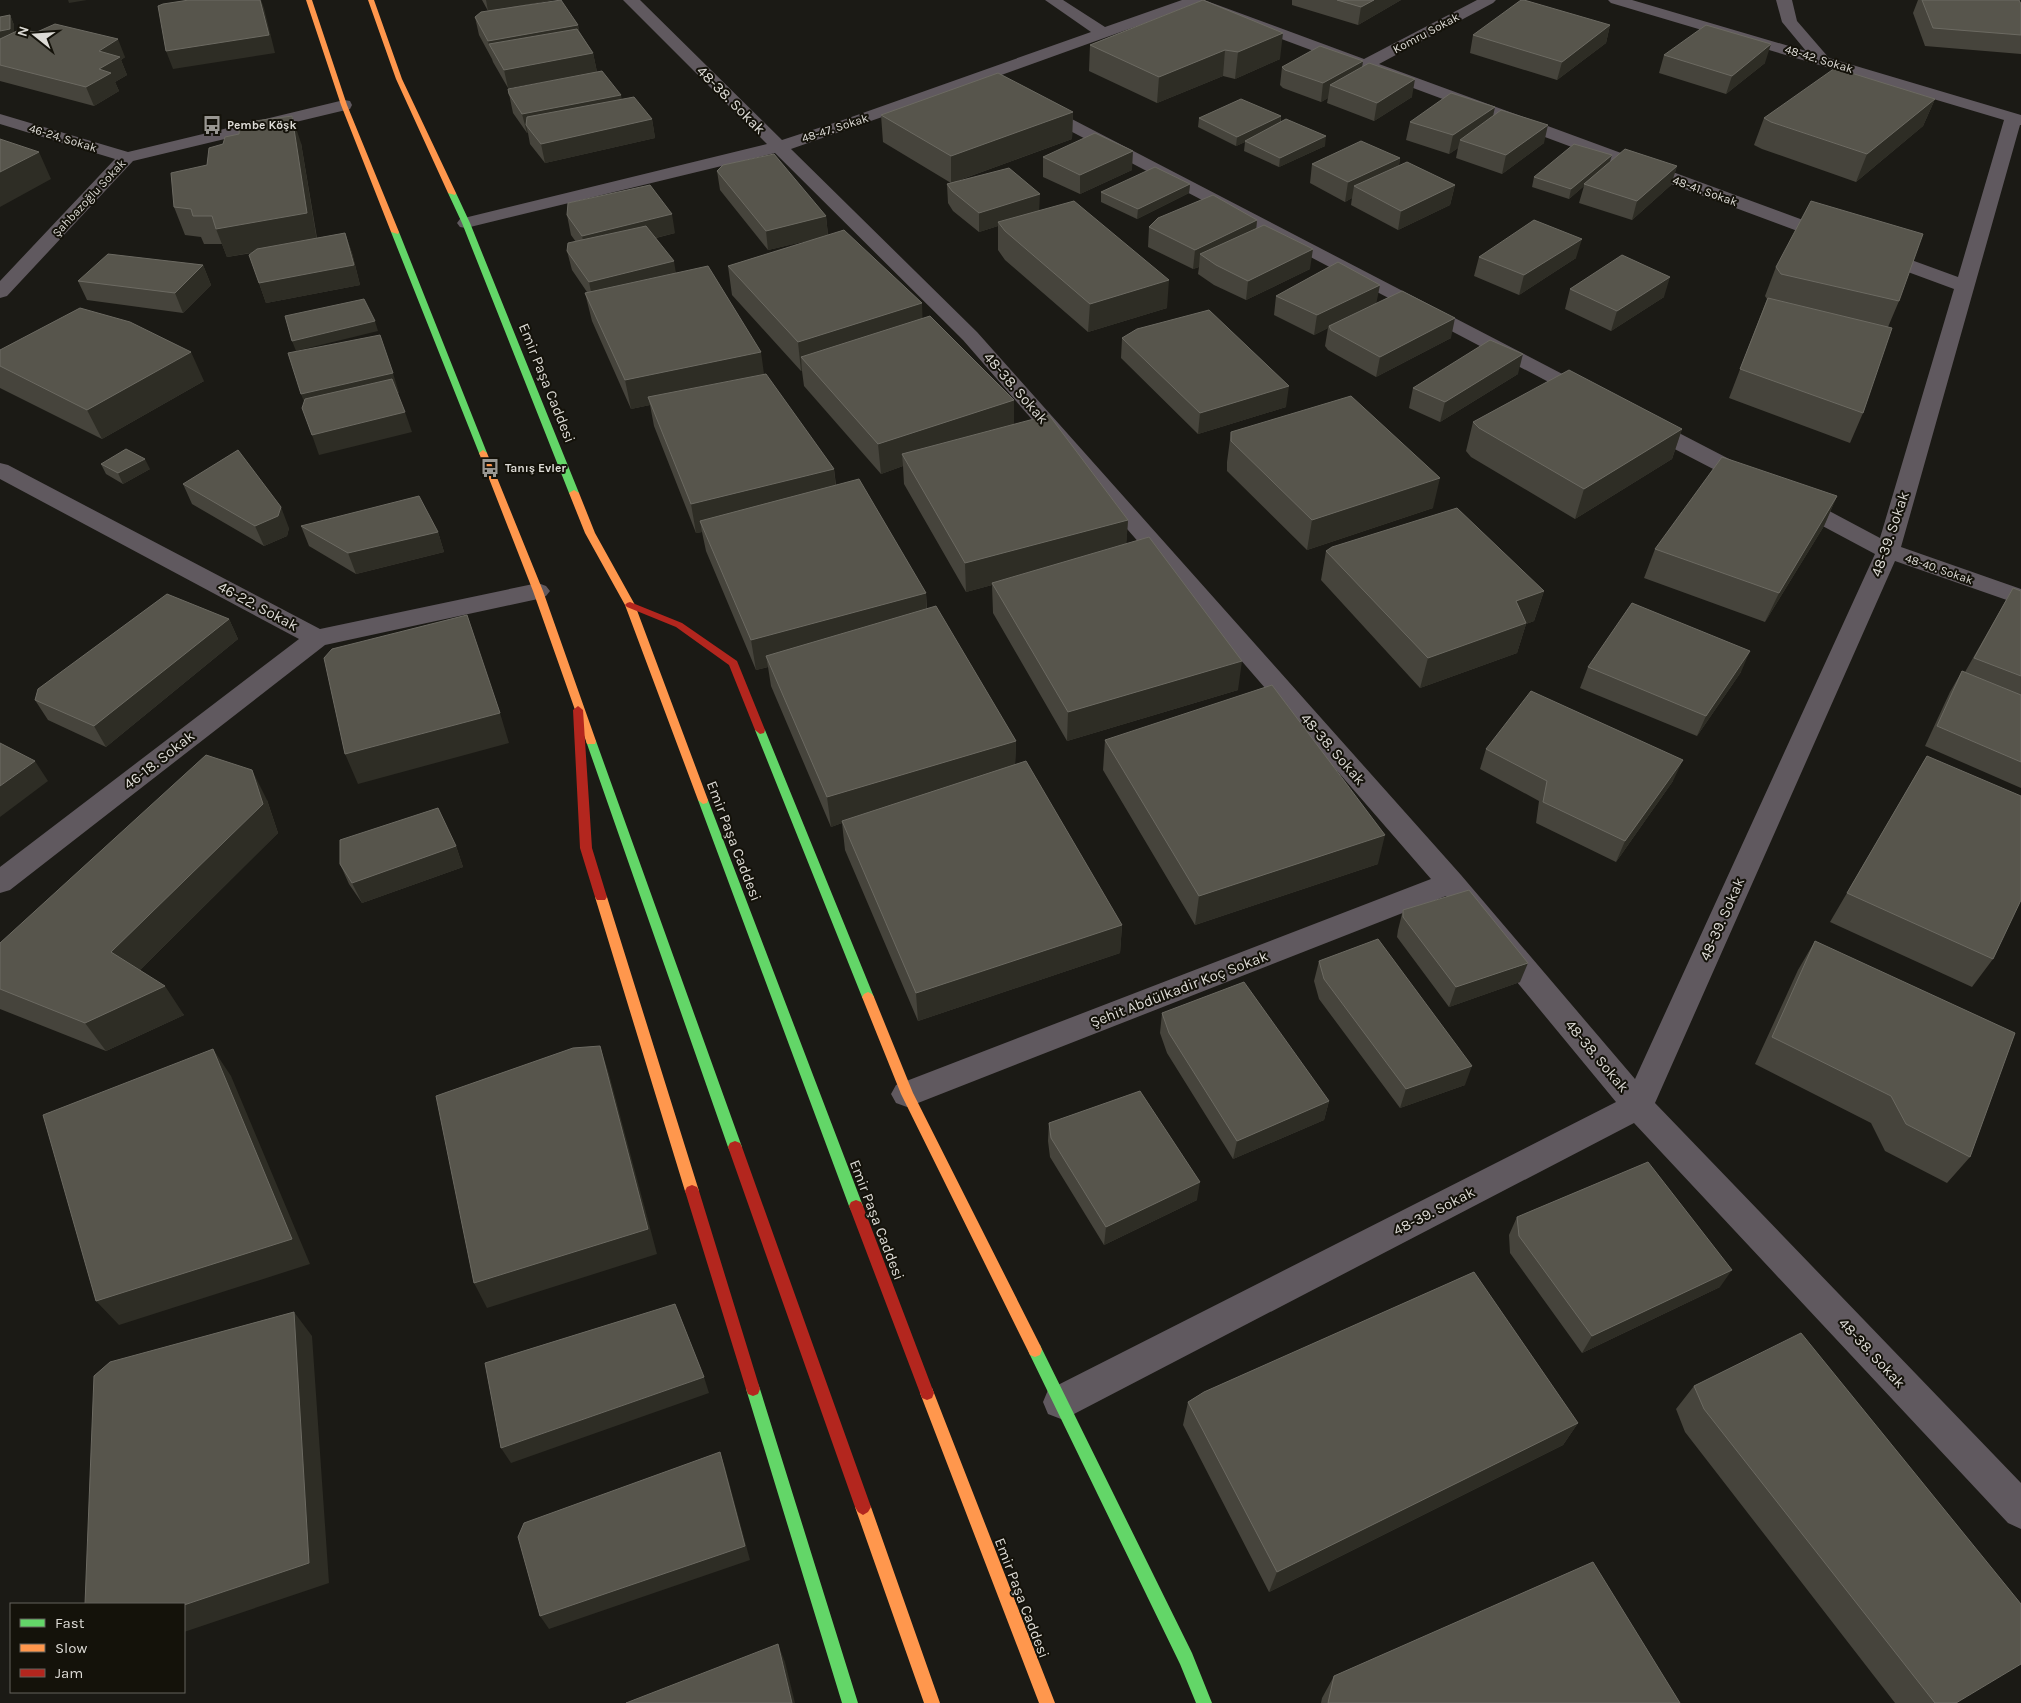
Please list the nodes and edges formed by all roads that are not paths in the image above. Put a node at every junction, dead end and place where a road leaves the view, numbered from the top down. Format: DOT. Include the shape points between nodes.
graph roads {
  1 [pos="309,0"];
  2 [pos="371,0"];
  3 [pos="631,0"];
  4 [pos="1053,0"];
  5 [pos="1194,0"];
  6 [pos="1488,0"];
  7 [pos="1616,0"];
  8 [pos="1784,0"];
  9 [pos="1103,32"];
  10 [pos="1822,60"];
  11 [pos="1365,65"];
  12 [pos="980,78"];
  13 [pos="344,105"];
  14 [pos="0,119"];
  15 [pos="2017,119"];
  16 [pos="778,147"];
  17 [pos="127,157"];
  18 [pos="466,223"];
  19 [pos="1965,286"];
  20 [pos="0,292"];
  21 [pos="1606,404"];
  22 [pos="1624,413"];
  23 [pos="0,470"];
  24 [pos="1764,486"];
  25 [pos="1782,496"];
  26 [pos="1888,551"];
  27 [pos="538,591"];
  28 [pos="2021,597"];
  29 [pos="630,605"];
  30 [pos="317,638"];
  31 [pos="578,704"];
  32 [pos="0,882"];
  33 [pos="1451,883"];
  34 [pos="907,1094"];
  35 [pos="1638,1106"];
  36 [pos="1061,1402"];
  37 [pos="2021,1510"];
  38 [pos="850,1703"];
  39 [pos="932,1703"];
  40 [pos="1047,1703"];
  41 [pos="1204,1703"];
  1 -- 13 [label="main road"];
  2 -- 18 [label="main road, Emir Paşa Caddesi" via="399,79"];
  3 -- 16 [label="street, 48-38. Sokak"];
  4 -- 9 [label="street"];
  5 -- 9 [label="street, 48-47. Sokak"];
  5 -- 11 [label="street, 48-41. Sokak"];
  6 -- 11 [label="street, Komru Sokak"];
  7 -- 10 [label="street, 48-42. Sokak"];
  8 -- 10 [label="street" via="1790,22"];
  9 -- 12 [label="street, 48-47. Sokak"];
  10 -- 15 [label="street, 48-42. Sokak"];
  11 -- 19 [label="street, 48-41. Sokak"];
  12 -- 16 [label="street, 48-47. Sokak"];
  12 -- 21 [label="street"];
  13 -- 17 [label="street, Şahbazoğlu Sokak"];
  13 -- 27 [label="main road"];
  14 -- 17 [label="street, 46-24. Sokak"];
  15 -- 19 [label="street, 48-39. Sokak"];
  16 -- 18 [label="street, 48-47. Sokak"];
  16 -- 33 [label="street, 48-38. Sokak" via="970,336"];
  17 -- 20 [label="street, Şahbazoğlu Sokak"];
  18 -- 29 [label="main road, Emir Paşa Caddesi" via="590,533"];
  19 -- 26 [label="street, 48-39. Sokak"];
  22 -- 24 [label="street"];
  23 -- 30 [label="street, 46-22. Sokak"];
  25 -- 26 [label="street, 48-40. Sokak"];
  26 -- 28 [label="street, 48-40. Sokak"];
  26 -- 35 [label="street, 48-39. Sokak"];
  27 -- 30 [label="street"];
  27 -- 31 [label="main road"];
  29 -- 34 [label="main road" via="679,625 733,664"];
  29 -- 40 [label="main road, Emir Paşa Caddesi"];
  30 -- 32 [label="street, 46-18. Sokak"];
  31 -- 38 [label="main road" via="586,848"];
  31 -- 39 [label="main road"];
  33 -- 34 [label="street, Şehit Abdülkadir Koç Sokak"];
  33 -- 35 [label="street, 48-38. Sokak"];
  34 -- 36 [label="main road"];
  35 -- 36 [label="street, 48-39. Sokak"];
  35 -- 37 [label="street, 48-38. Sokak"];
  36 -- 41 [label="main road" via="1186,1659"];
}
